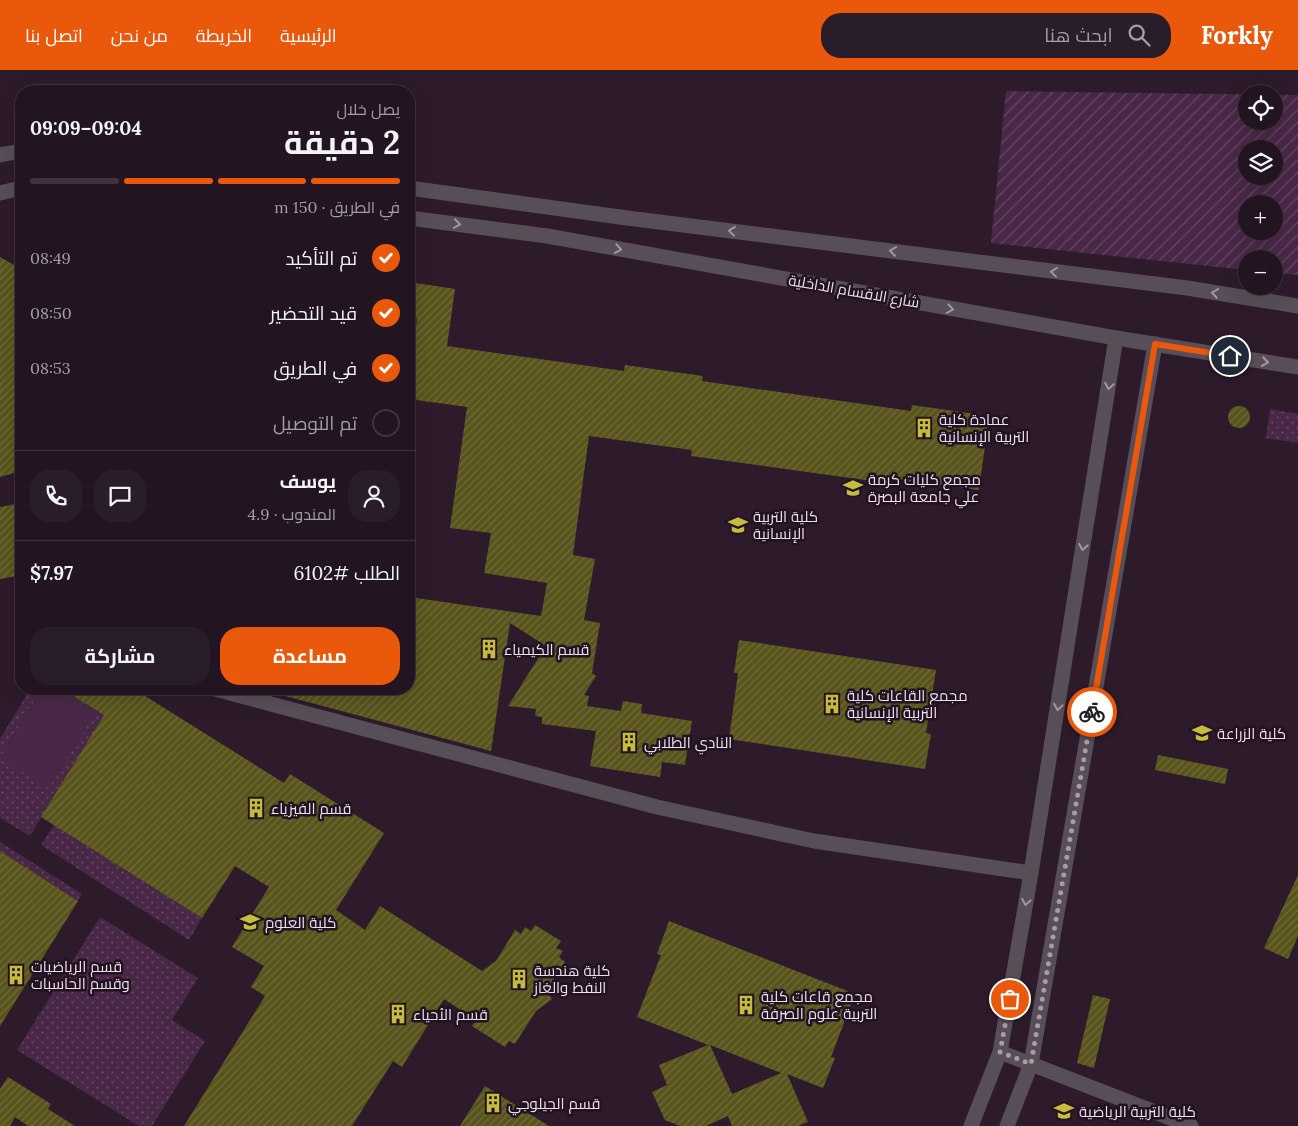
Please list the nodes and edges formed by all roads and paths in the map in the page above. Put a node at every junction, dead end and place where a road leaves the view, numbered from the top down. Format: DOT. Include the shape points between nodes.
graph roads {
  1 [pos="15,152"];
  2 [pos="0,155"];
  3 [pos="15,189"];
  4 [pos="415,189"];
  5 [pos="0,193"];
  6 [pos="415,219"];
  7 [pos="1298,306"];
  8 [pos="1116,338"];
  9 [pos="1155,344"];
  10 [pos="1298,367"];
  11 [pos="237,695"];
  12 [pos="1032,873"];
  13 [pos="1000,1052"];
  14 [pos="1031,1064"];
  15 [pos="972,1126"];
  16 [pos="1007,1126"];
  17 [pos="1190,1126"];
  1 -- 2 [label="street"];
  3 -- 5 [label="street"];
  7 -- 4 [label="street, one-way" via="1188,288"];
  6 -- 8 [label="street, شارع الاقسام الداخلية, one-way" via="547,236"];
  8 -- 9 [label="street, شارع الاقسام الداخلية"];
  8 -- 12 [label="street, one-way"];
  9 -- 10 [label="street, شارع الاقسام الداخلية, one-way"];
  9 -- 14 [label="street"];
  11 -- 12 [label="street" via="657,807 814,841"];
  12 -- 13 [label="street, one-way"];
  13 -- 14 [label="street"];
  13 -- 15 [label="street"];
  14 -- 16 [label="street"];
  14 -- 17 [label="street"];
}
